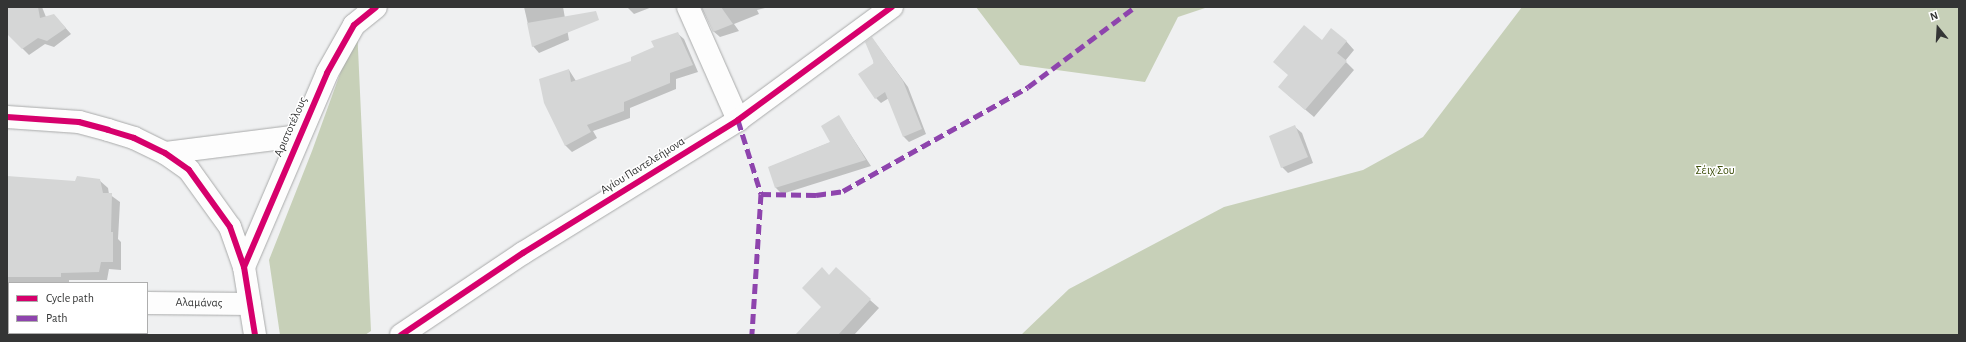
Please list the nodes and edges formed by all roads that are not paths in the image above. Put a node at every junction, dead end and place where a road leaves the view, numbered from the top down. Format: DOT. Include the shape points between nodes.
graph roads {
  1 [pos="376,7"];
  2 [pos="688,7"];
  3 [pos="892,7"];
  4 [pos="7,117"];
  5 [pos="738,120"];
  6 [pos="299,136"];
  7 [pos="165,153"];
  8 [pos="244,267"];
  9 [pos="148,302"];
  10 [pos="250,304"];
  11 [pos="255,335"];
  12 [pos="401,335"];
  1 -- 6 [label="street, Αριστοτέλους" via="354,25 327,73"];
  2 -- 5 [label="street"];
  3 -- 5 [label="street, Αγίου Παντελεήμονα"];
  4 -- 7 [label="street" via="79,122 134,138"];
  5 -- 12 [label="street, Αγίου Παντελεήμονα" via="523,253"];
  6 -- 7 [label="street, Αριστοτέλους"];
  6 -- 8 [label="street, Αριστοτέλους"];
  7 -- 8 [label="street" via="189,170 222,215 230,227"];
  8 -- 10 [label="street"];
  9 -- 10 [label="street, Αλαμάνας"];
  10 -- 11 [label="street"];
}
